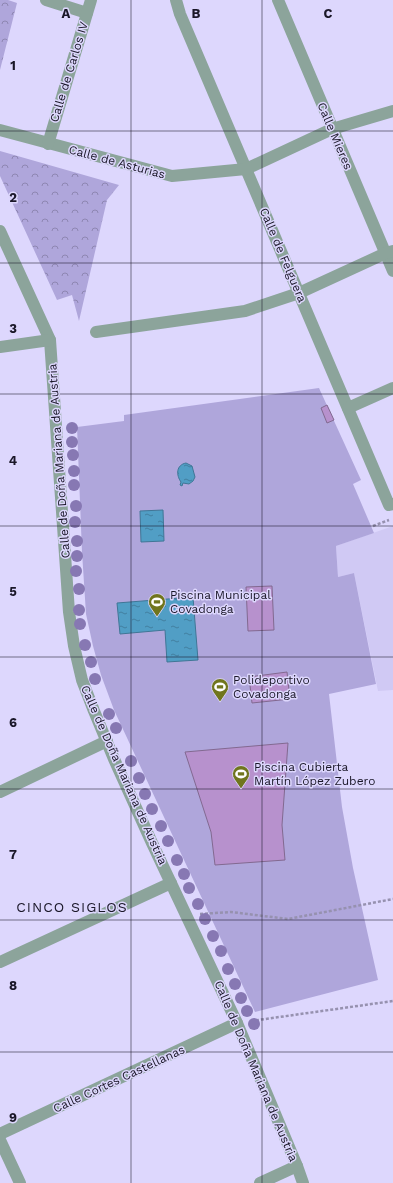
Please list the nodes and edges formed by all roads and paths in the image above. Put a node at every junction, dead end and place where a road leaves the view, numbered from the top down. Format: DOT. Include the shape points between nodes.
graph roads {
  1 [pos="46,0"];
  2 [pos="91,0"];
  3 [pos="176,0"];
  4 [pos="278,0"];
  5 [pos="87,14"];
  6 [pos="393,111"];
  7 [pos="332,129"];
  8 [pos="0,130"];
  9 [pos="48,144"];
  10 [pos="246,169"];
  11 [pos="0,231"];
  12 [pos="389,252"];
  13 [pos="393,271"];
  14 [pos="299,293"];
  15 [pos="96,332"];
  16 [pos="50,340"];
  17 [pos="0,347"];
  18 [pos="393,388"];
  19 [pos="348,408"];
  20 [pos="393,504"];
  21 [pos="393,519"];
  22 [pos="373,526"];
  23 [pos="107,741"];
  24 [pos="0,792"];
  25 [pos="171,883"];
  26 [pos="393,899"];
  27 [pos="186,914"];
  28 [pos="0,962"];
  29 [pos="393,1001"];
  30 [pos="237,1023"];
  31 [pos="0,1134"];
  32 [pos="0,1140"];
  33 [pos="297,1166"];
  34 [pos="20,1183"];
  35 [pos="260,1183"];
  36 [pos="303,1183"];
  1 -- 5 [label="street"];
  2 -- 5 [label="street, Calle de Carlos IV"];
  3 -- 10 [label="street, Calle de Felguera"];
  4 -- 7 [label="street, Calle Mieres"];
  5 -- 9 [label="street, Calle de Carlos IV"];
  6 -- 7 [label="street, Calle de Asturias"];
  7 -- 10 [label="street, Calle de Asturias"];
  7 -- 12 [label="street, Calle Mieres"];
  8 -- 9 [label="street, Calle de Asturias"];
  9 -- 10 [label="street, Calle de Asturias" via="172,176"];
  10 -- 14 [label="street, Calle de Felguera"];
  11 -- 16 [label="street, Calle de Doña Mariana de Austria"];
  12 -- 13 [label="street, Calle Mieres"];
  12 -- 14 [label="street"];
  14 -- 15 [label="street" via="245,311"];
  14 -- 19 [label="street, Calle de Felguera"];
  16 -- 17 [label="street"];
  16 -- 23 [label="street, Calle de Doña Mariana de Austria" via="69,612 82,680"];
  18 -- 19 [label="street"];
  19 -- 20 [label="street, Calle de Felguera" via="389,506"];
  21 -- 22 [label="path"];
  23 -- 24 [label="street"];
  23 -- 25 [label="street, Calle de Doña Mariana de Austria"];
  25 -- 27 [label="street, Calle de Doña Mariana de Austria"];
  25 -- 28 [label="street"];
  26 -- 27 [label="path" via="288,919 231,912"];
  27 -- 30 [label="street, Calle de Doña Mariana de Austria"];
  29 -- 30 [label="path"];
  30 -- 31 [label="street, Calle Cortes Castellanas"];
  30 -- 33 [label="street, Calle de Doña Mariana de Austria"];
  32 -- 34 [label="street"];
  33 -- 35 [label="street"];
  33 -- 36 [label="street, Calle de Doña Mariana de Austria"];
}
